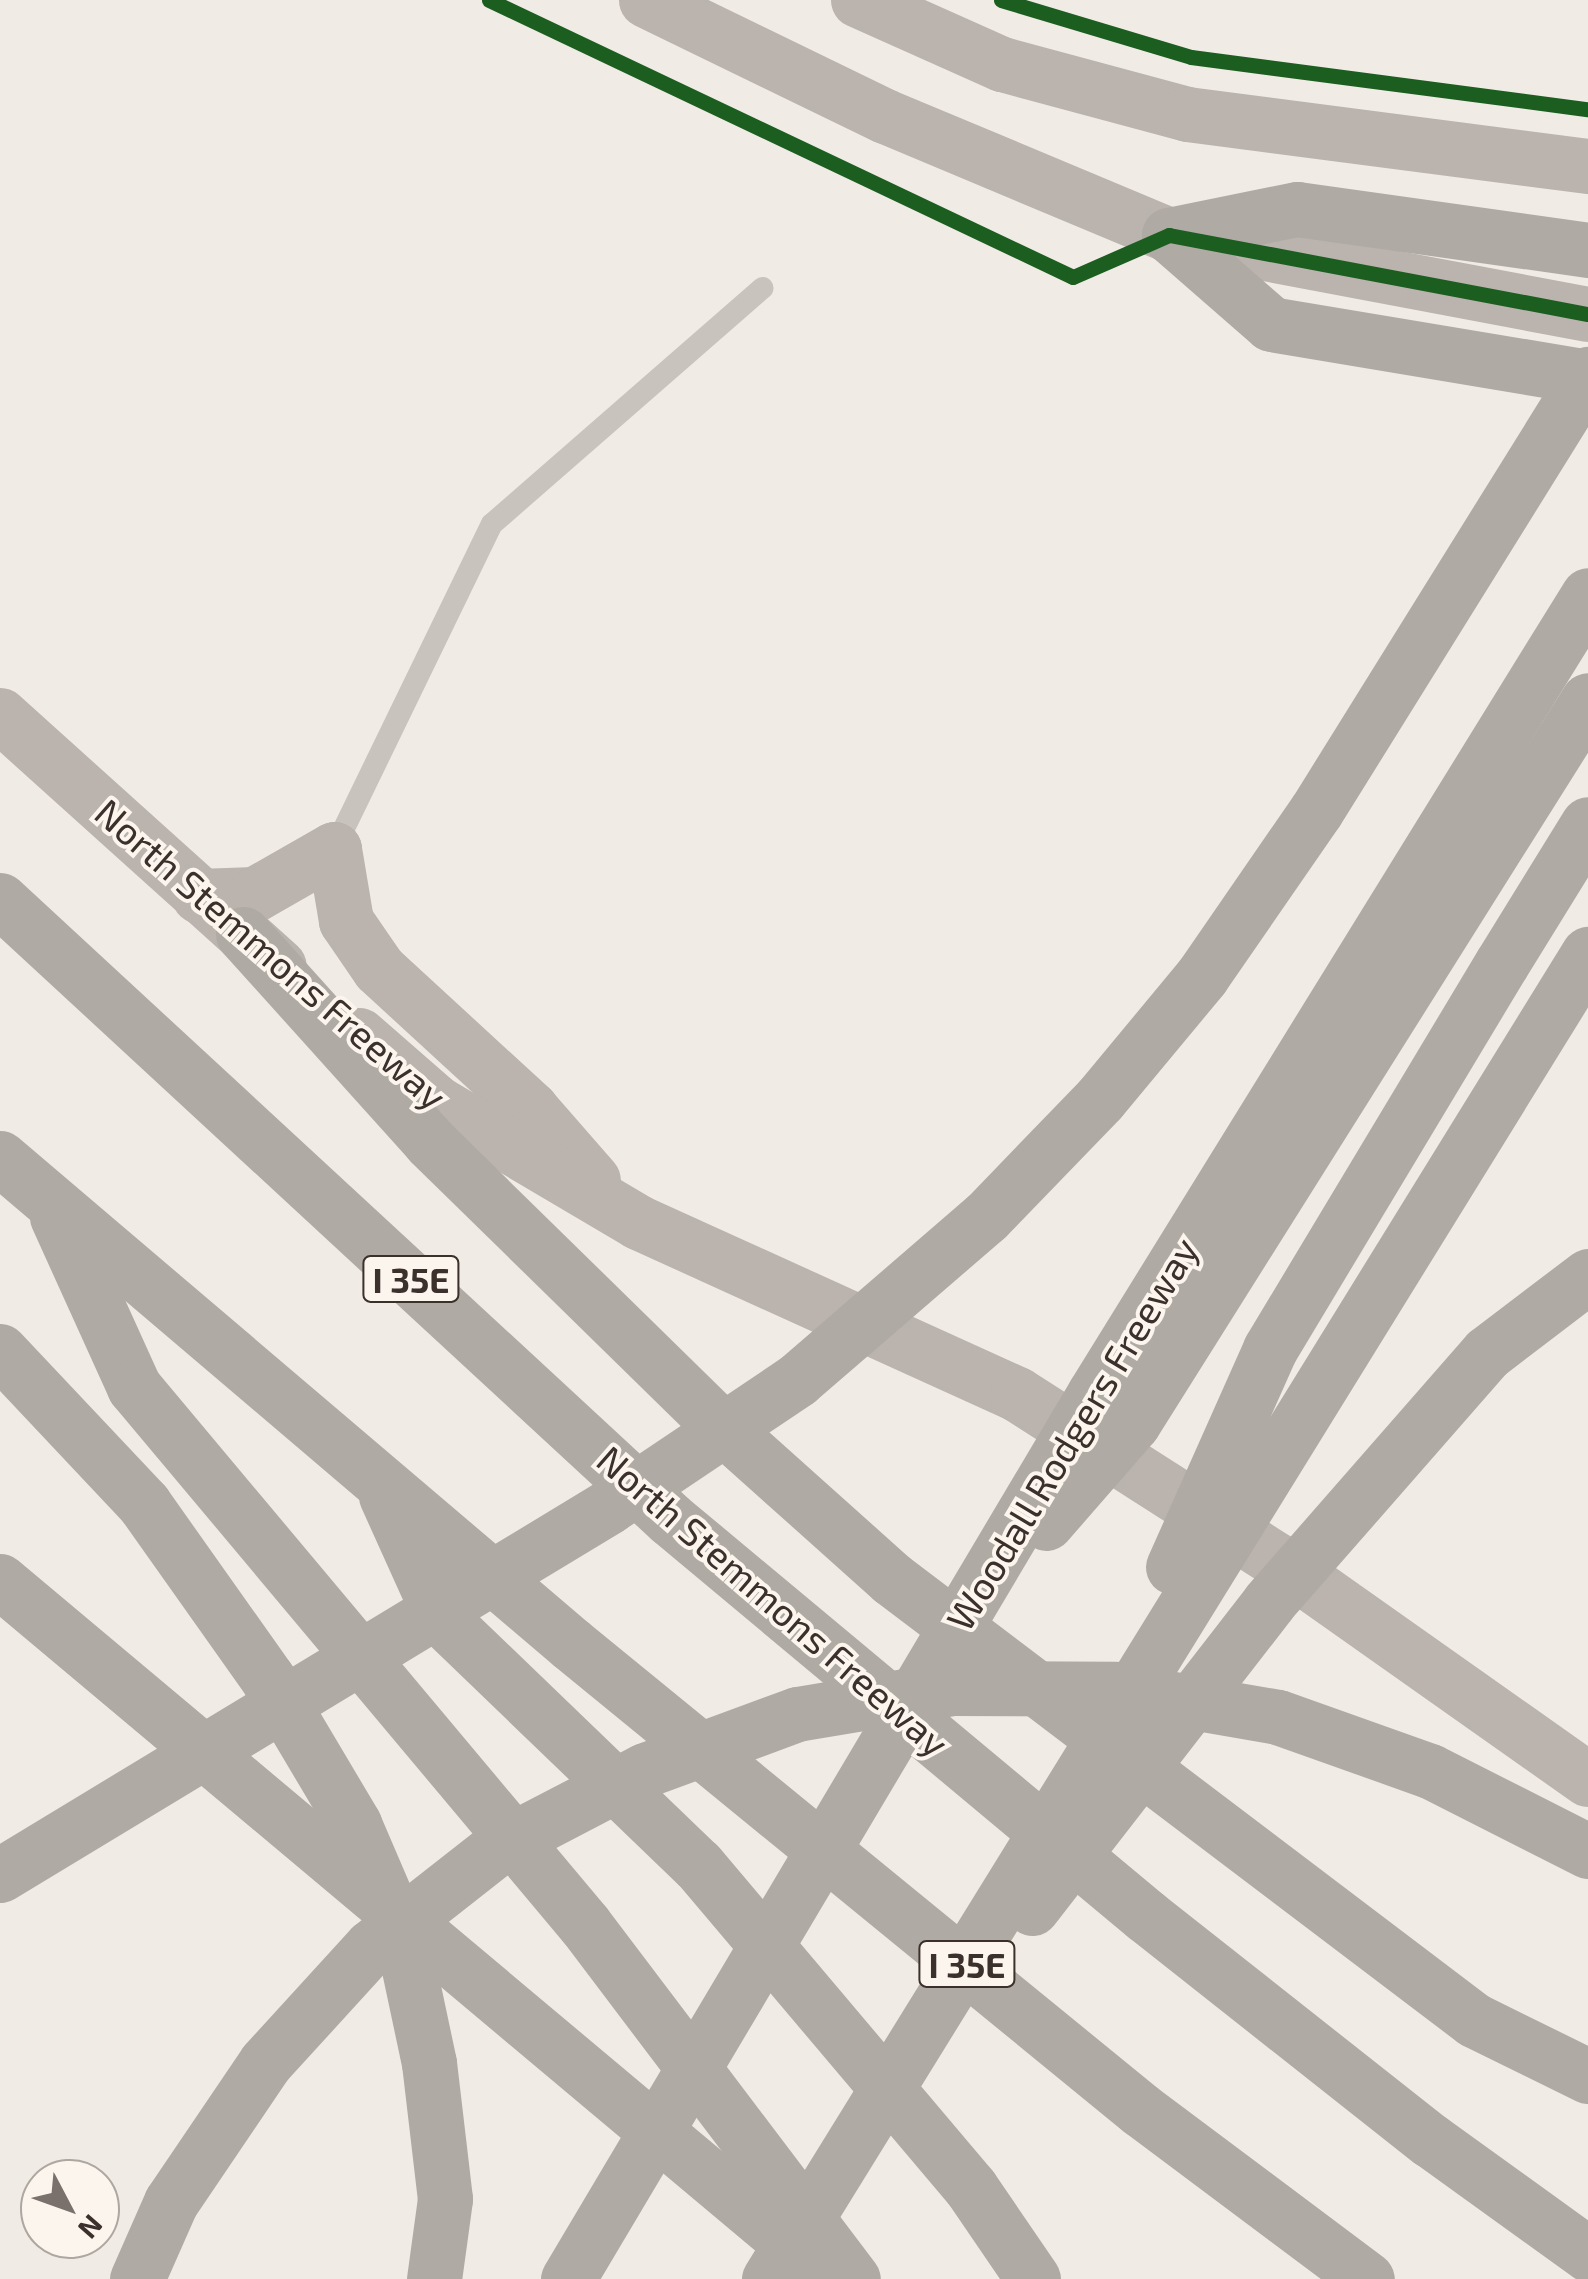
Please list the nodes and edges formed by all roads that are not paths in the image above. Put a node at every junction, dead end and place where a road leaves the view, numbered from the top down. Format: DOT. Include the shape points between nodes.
graph roads {
  1 [pos="646,0"];
  2 [pos="858,0"];
  3 [pos="1588,166"];
  4 [pos="1169,235"];
  5 [pos="1588,250"];
  6 [pos="763,288"];
  7 [pos="1588,314"];
  8 [pos="1588,375"];
  9 [pos="1588,595"];
  10 [pos="1588,700"];
  11 [pos="0,716"];
  12 [pos="1588,824"];
  13 [pos="334,850"];
  14 [pos="199,896"];
  15 [pos="0,900"];
  16 [pos="243,934"];
  17 [pos="1588,954"];
  18 [pos="0,1158"];
  19 [pos="602,1201"];
  20 [pos="50,1202"];
  21 [pos="1588,1276"];
  22 [pos="0,1351"];
  23 [pos="380,1484"];
  24 [pos="0,1581"];
  25 [pos="954,1628"];
  26 [pos="1088,1757"];
  27 [pos="1588,1779"];
  28 [pos="1588,1851"];
  29 [pos="0,1874"];
  30 [pos="1588,2076"];
  31 [pos="867,2120"];
  32 [pos="1588,2254"];
  33 [pos="137,2279"];
  34 [pos="434,2279"];
  35 [pos="568,2279"];
  36 [pos="769,2279"];
  37 [pos="832,2279"];
  38 [pos="852,2279"];
  39 [pos="1033,2279"];
  40 [pos="1367,2279"];
  1 -- 4 [label="main road" via="992,164"];
  2 -- 3 [label="main road" via="1002,64 1168,110"];
  4 -- 5 [label="highway" via="1297,209"];
  4 -- 7 [label="main road"];
  4 -- 8 [label="highway" via="1271,324"];
  6 -- 13 [label="lane" via="492,524"];
  8 -- 29 [label="highway, bridge" via="1316,811 1202,976 1100,1099 986,1218 797,1380 608,1507"];
  9 -- 25 [label="highway, Woodall Rodgers Freeway, bridge"];
  10 -- 25 [label="highway, bridge" via="1133,1423"];
  11 -- 14 [label="main road, North Stemmons Freeway"];
  12 -- 26 [label="highway, bridge" via="1270,1349"];
  13 -- 14 [label="main road" via="256,894"];
  13 -- 19 [label="main road" via="346,922 379,969 586,1164"];
  14 -- 16 [label="main road, North Stemmons Freeway"];
  15 -- 32 [label="highway, North Stemmons Freeway / I 35E" via="670,1519 1161,1928 1430,2140"];
  16 -- 19 [label="main road, North Stemmons Freeway" via="437,1103"];
  16 -- 30 [label="highway" via="430,1142 712,1418 892,1579 1474,2020"];
  17 -- 26 [label="highway, bridge"];
  18 -- 20 [label="highway, I 35E"];
  19 -- 27 [label="main road, North Stemmons Freeway" via="1016,1394 1277,1560"];
  20 -- 23 [label="highway, I 35E"];
  20 -- 38 [label="highway" via="134,1388 584,1925"];
  21 -- 31 [label="highway, bridge" via="1488,1353 1269,1602"];
  22 -- 34 [label="highway, bridge" via="144,1504 268,1679 354,1824 402,1936 430,2063 445,2199"];
  23 -- 39 [label="highway, bridge" via="441,1618 698,1865 971,2188"];
  23 -- 40 [label="highway, I 35E" via="1141,2110"];
  24 -- 37 [label="highway"];
  25 -- 35 [label="highway, Woodall Rodgers Freeway, bridge"];
  26 -- 31 [label="highway, bridge"];
  28 -- 33 [label="highway, bridge" via="1430,1771 1278,1717 1116,1689 952,1688 797,1714 645,1770 501,1846 371,1947 266,2063 171,2202"];
  31 -- 36 [label="highway, bridge"];
}
